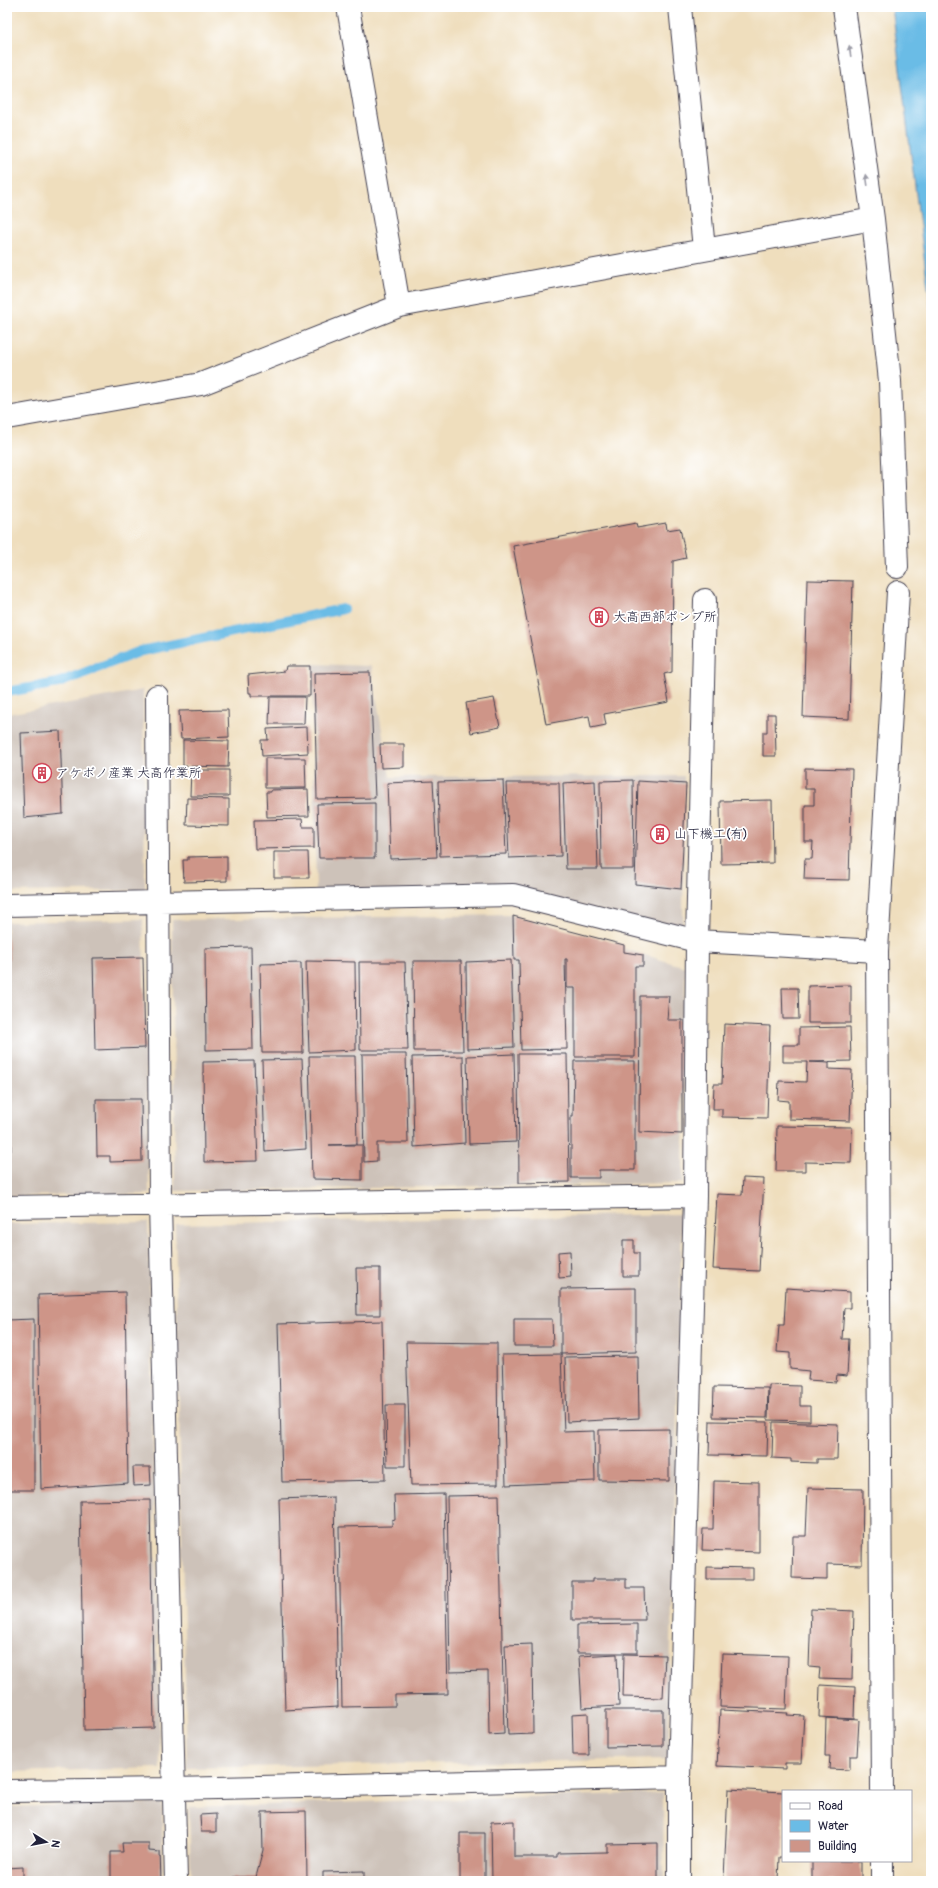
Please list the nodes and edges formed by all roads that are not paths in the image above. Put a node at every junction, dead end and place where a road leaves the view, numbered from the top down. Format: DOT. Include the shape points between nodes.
graph roads {
  1 [pos="348,7"];
  2 [pos="680,7"];
  3 [pos="844,7"];
  4 [pos="872,218"];
  5 [pos="704,249"];
  6 [pos="399,306"];
  7 [pos="7,418"];
  8 [pos="897,567"];
  9 [pos="898,592"];
  10 [pos="705,600"];
  11 [pos="157,696"];
  12 [pos="157,902"];
  13 [pos="7,905"];
  14 [pos="697,941"];
  15 [pos="877,952"];
  16 [pos="695,1196"];
  17 [pos="160,1204"];
  18 [pos="7,1207"];
  19 [pos="679,1777"];
  20 [pos="173,1789"];
  21 [pos="882,1790"];
  22 [pos="7,1791"];
  23 [pos="882,1862"];
  24 [pos="176,1881"];
  25 [pos="679,1881"];
  26 [pos="882,1881"];
  1 -- 6 [label="street"];
  2 -- 5 [label="street"];
  4 -- 3 [label="street, one-way"];
  4 -- 5 [label="street"];
  4 -- 8 [label="street" via="890,381"];
  5 -- 6 [label="street"];
  6 -- 7 [label="street" via="201,384"];
  9 -- 15 [label="street"];
  10 -- 14 [label="street"];
  11 -- 12 [label="street"];
  12 -- 13 [label="street"];
  12 -- 14 [label="street" via="513,895"];
  12 -- 17 [label="street"];
  14 -- 15 [label="street"];
  14 -- 16 [label="street"];
  15 -- 21 [label="street"];
  16 -- 17 [label="street"];
  16 -- 19 [label="street"];
  17 -- 18 [label="street"];
  17 -- 20 [label="street"];
  19 -- 20 [label="street"];
  19 -- 25 [label="street"];
  20 -- 22 [label="street"];
  20 -- 24 [label="street"];
  23 -- 26 [label="street"];
}
